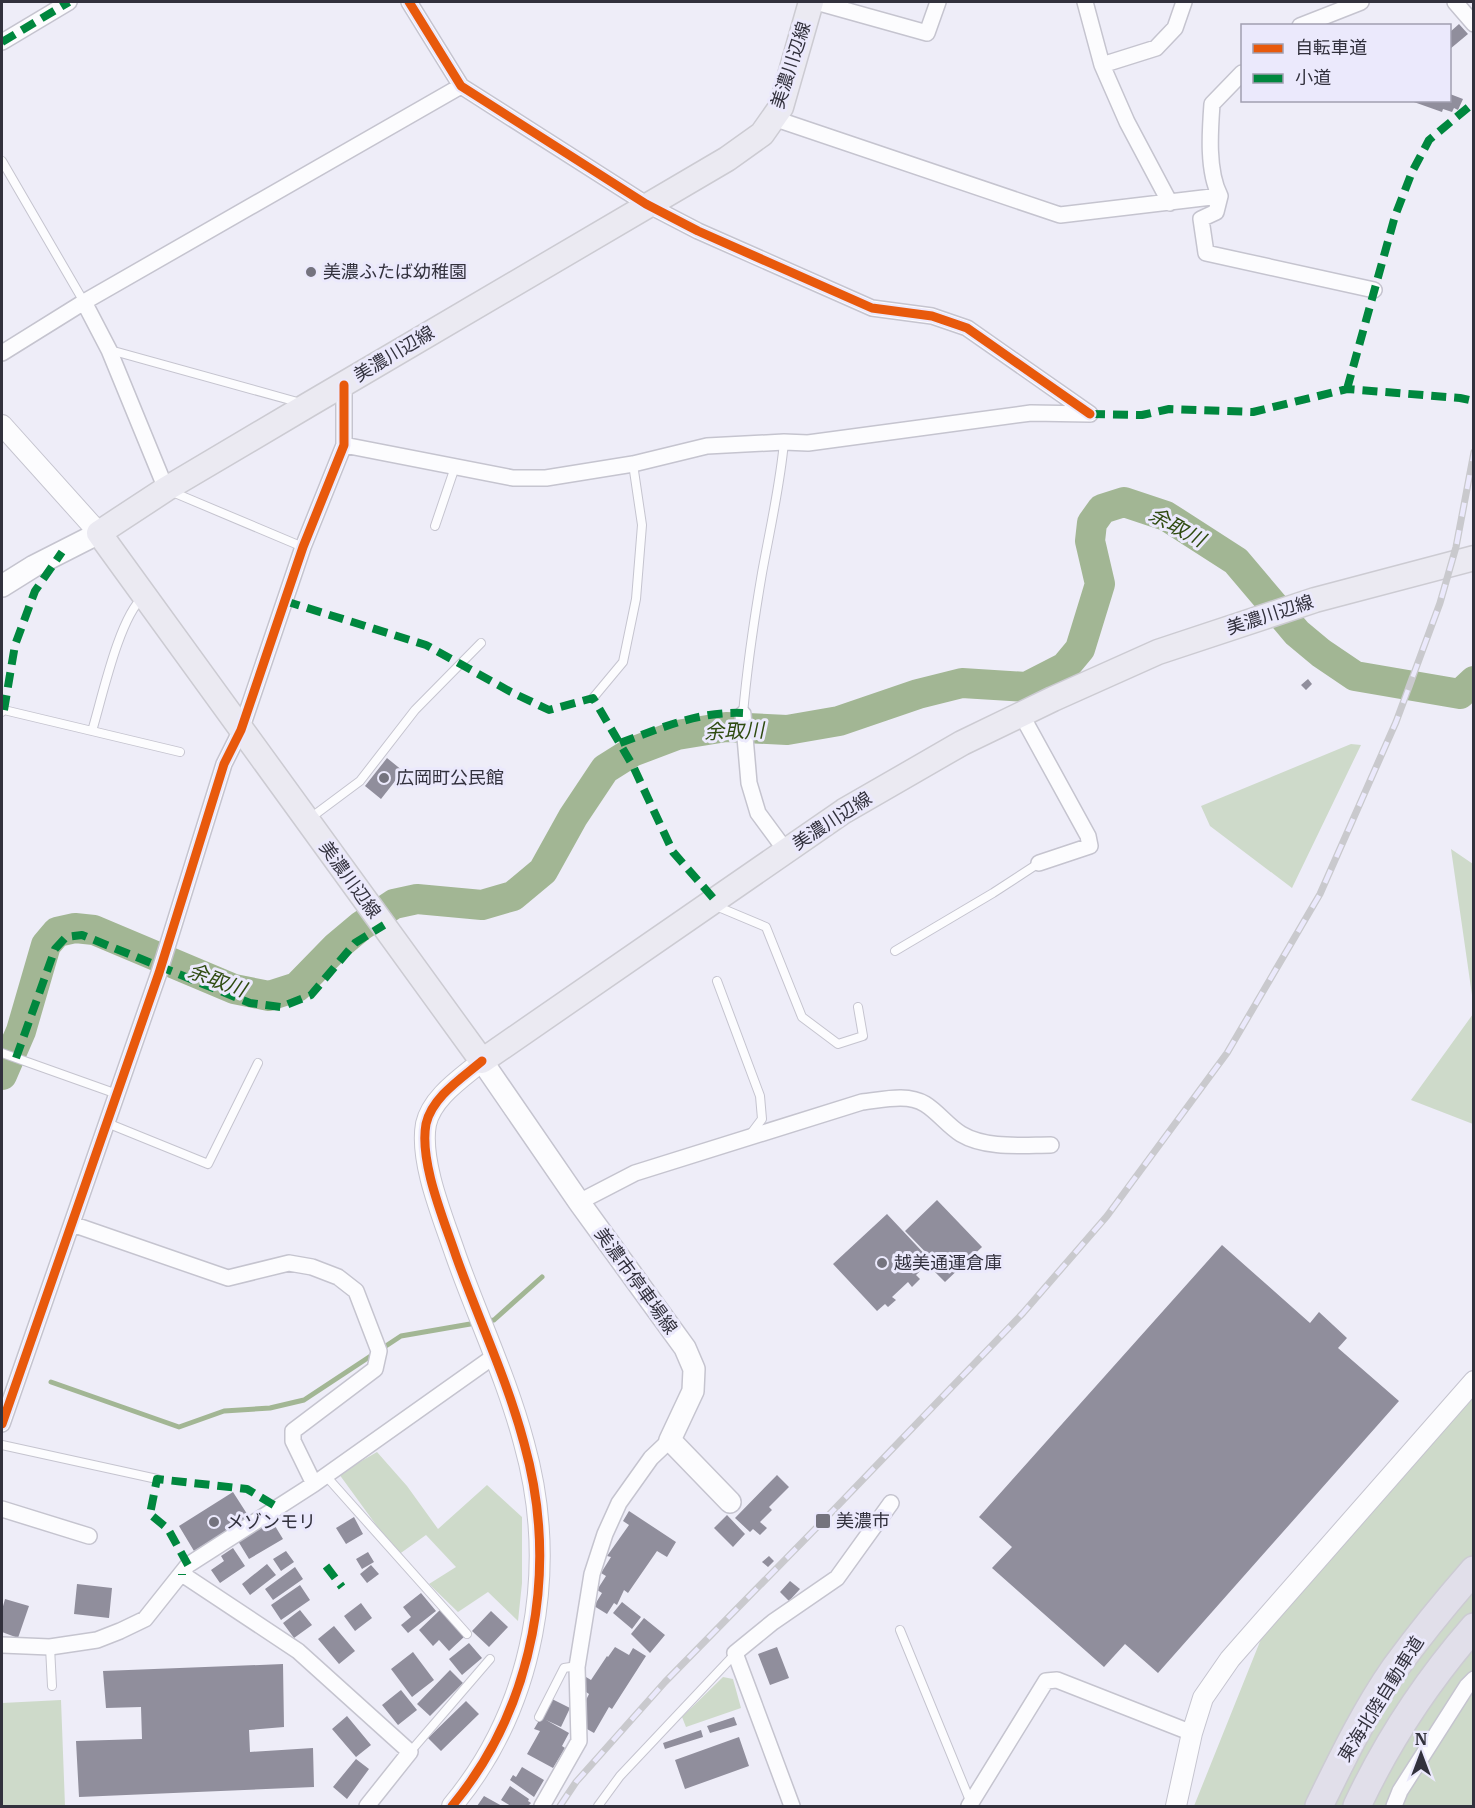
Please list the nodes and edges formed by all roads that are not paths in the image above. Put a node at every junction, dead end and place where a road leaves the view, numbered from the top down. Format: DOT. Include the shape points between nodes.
graph roads {
  1 [pos="69,2"];
  2 [pos="409,2"];
  3 [pos="811,2"];
  4 [pos="816,2"];
  5 [pos="938,2"];
  6 [pos="1085,2"];
  7 [pos="1184,2"];
  8 [pos="1361,2"];
  9 [pos="1455,2"];
  10 [pos="1305,24"];
  11 [pos="1473,24"];
  12 [pos="2,42"];
  13 [pos="1102,65"];
  14 [pos="1241,74"];
  15 [pos="461,86"];
  16 [pos="773,118"];
  17 [pos="2,161"];
  18 [pos="1220,196"];
  19 [pos="1170,203"];
  20 [pos="646,204"];
  21 [pos="1374,290"];
  22 [pos="84,302"];
  23 [pos="109,350"];
  24 [pos="2,352"];
  25 [pos="344,385"];
  26 [pos="308,405"];
  27 [pos="2,425"];
  28 [pos="784,442"];
  29 [pos="344,445"];
  30 [pos="633,464"];
  31 [pos="455,465"];
  32 [pos="166,489"];
  33 [pos="435,526"];
  34 [pos="99,533"];
  35 [pos="303,547"];
  36 [pos="1473,558"];
  37 [pos="2,586"];
  38 [pos="144,596"];
  39 [pos="481,643"];
  40 [pos="593,698"];
  41 [pos="2,712"];
  42 [pos="743,714"];
  43 [pos="1021,714"];
  44 [pos="241,730"];
  45 [pos="92,731"];
  46 [pos="180,752"];
  47 [pos="306,820"];
  48 [pos="786,851"];
  49 [pos="1039,862"];
  50 [pos="709,903"];
  51 [pos="894,951"];
  52 [pos="717,981"];
  53 [pos="858,1007"];
  54 [pos="2,1053"];
  55 [pos="482,1061"];
  56 [pos="258,1062"];
  57 [pos="117,1094"];
  58 [pos="107,1123"];
  59 [pos="747,1139"];
  60 [pos="1051,1144"];
  61 [pos="579,1202"];
  62 [pos="72,1224"];
  63 [pos="493,1357"];
  64 [pos="1473,1381"];
  65 [pos="2,1424"];
  66 [pos="670,1440"];
  67 [pos="2,1445"];
  68 [pos="157,1479"];
  69 [pos="320,1480"];
  70 [pos="730,1502"];
  71 [pos="891,1503"];
  72 [pos="2,1509"];
  73 [pos="90,1536"];
  74 [pos="1473,1570"];
  75 [pos="187,1578"];
  76 [pos="1473,1627"];
  77 [pos="900,1629"];
  78 [pos="467,1634"];
  79 [pos="2,1645"];
  80 [pos="50,1647"];
  81 [pos="735,1653"];
  82 [pos="490,1659"];
  83 [pos="577,1666"];
  84 [pos="1473,1679"];
  85 [pos="52,1686"];
  86 [pos="539,1717"];
  87 [pos="1192,1733"];
  88 [pos="410,1752"];
  89 [pos="970,1805"];
  90 [pos="367,1806"];
  91 [pos="452,1806"];
  92 [pos="542,1806"];
  93 [pos="598,1806"];
  94 [pos="792,1806"];
  95 [pos="1176,1806"];
  96 [pos="1319,1806"];
  97 [pos="1357,1806"];
  98 [pos="1394,1806"];
  1 -- 12 [label="street"];
  2 -- 15 [label="street"];
  3 -- 16 [label="main road, 美濃川辺線" via="781,107"];
  4 -- 5 [label="street" via="927,33"];
  6 -- 13 [label="street"];
  7 -- 13 [label="street" via="1175,28 1156,48"];
  8 -- 10 [label="street"];
  9 -- 11 [label="street"];
  13 -- 19 [label="street"];
  14 -- 18 [label="street" via="1212,104 1209,133 1215,185"];
  15 -- 20 [label="street"];
  15 -- 22 [label="street"];
  16 -- 19 [label="street" via="1059,215"];
  16 -- 20 [label="main road, 美濃川辺線" via="762,134 727,159"];
  17 -- 22 [label="lane"];
  18 -- 19 [label="street"];
  18 -- 21 [label="street" via="1216,212 1201,219 1206,253"];
  20 -- 25 [label="main road, 美濃川辺線"];
  20 -- 28 [label="street" via="872,308 932,316 967,328 1090,414 1031,413 808,444"];
  22 -- 23 [label="street"];
  22 -- 24 [label="street"];
  23 -- 26 [label="lane"];
  23 -- 32 [label="street"];
  25 -- 26 [label="main road, 美濃川辺線"];
  25 -- 29 [label="street"];
  26 -- 32 [label="main road, 美濃川辺線"];
  27 -- 34 [label="street"];
  28 -- 30 [label="street" via="707,446"];
  28 -- 42 [label="lane"];
  29 -- 31 [label="street"];
  29 -- 35 [label="street"];
  30 -- 31 [label="street" via="546,478 513,478"];
  30 -- 40 [label="lane" via="642,525 636,599 623,662"];
  31 -- 33 [label="lane"];
  32 -- 34 [label="main road, 美濃川辺線"];
  32 -- 35 [label="lane"];
  34 -- 37 [label="main road"];
  34 -- 38 [label="main road, 美濃川辺線"];
  35 -- 44 [label="street"];
  36 -- 43 [label="main road, 美濃川辺線" via="1248,621 1148,656"];
  38 -- 44 [label="main road, 美濃川辺線"];
  38 -- 45 [label="lane" via="134,605 123,628"];
  39 -- 47 [label="lane" via="415,710 360,781"];
  41 -- 45 [label="lane"];
  42 -- 48 [label="street" via="749,783 758,813"];
  43 -- 48 [label="main road, 美濃川辺線" via="844,811"];
  43 -- 49 [label="street" via="1090,846"];
  44 -- 47 [label="main road, 美濃川辺線"];
  44 -- 57 [label="street" via="224,764"];
  45 -- 46 [label="lane"];
  47 -- 55 [label="main road, 美濃川辺線"];
  48 -- 50 [label="main road, 美濃川辺線"];
  49 -- 51 [label="lane"];
  50 -- 53 [label="lane" via="766,927 802,1017 838,1044 863,1036"];
  50 -- 55 [label="main road, 美濃川辺線"];
  52 -- 59 [label="lane" via="760,1096 762,1119"];
  54 -- 57 [label="lane"];
  55 -- 61 [label="main road, 美濃市停車場線"];
  55 -- 63 [label="street" via="434,1106 425,1135 427,1160 441,1212"];
  56 -- 58 [label="lane" via="208,1164"];
  57 -- 58 [label="street"];
  58 -- 62 [label="street"];
  59 -- 60 [label="street" via="862,1102 899,1098 924,1103 961,1134 984,1142"];
  59 -- 61 [label="street" via="635,1173"];
  61 -- 66 [label="main road, 美濃市停車場線" via="685,1348 694,1369 693,1391"];
  62 -- 65 [label="street"];
  62 -- 69 [label="street" via="228,1278 289,1263 338,1277 356,1291 377,1346 375,1369 293,1431 293,1441"];
  63 -- 69 [label="street"];
  63 -- 91 [label="street" via="521,1430 533,1486 540,1534 538,1603 526,1662 507,1715 488,1755"];
  64 -- 87 [label="street" via="1230,1659 1203,1698"];
  66 -- 70 [label="main road"];
  66 -- 83 [label="street" via="651,1458 620,1503 605,1534 592,1574"];
  67 -- 68 [label="lane"];
  69 -- 75 [label="street" via="188,1565"];
  69 -- 78 [label="lane"];
  71 -- 81 [label="street" via="837,1578"];
  72 -- 73 [label="street"];
  74 -- 96 [label="highway, 東海北陸自動車道" via="1394,1670 1360,1725"];
  75 -- 80 [label="street" via="145,1619 98,1640"];
  75 -- 88 [label="street" via="298,1651"];
  76 -- 97 [label="highway, 東海北陸自動車道" via="1425,1688"];
  77 -- 89 [label="lane"];
  79 -- 80 [label="street"];
  80 -- 85 [label="lane"];
  81 -- 93 [label="lane" via="620,1776"];
  81 -- 94 [label="street"];
  82 -- 88 [label="lane"];
  83 -- 86 [label="lane" via="564,1668"];
  83 -- 92 [label="street" via="579,1741"];
  84 -- 98 [label="street"];
  87 -- 89 [label="street" via="1057,1680 1046,1681"];
  87 -- 95 [label="street"];
  88 -- 90 [label="street"];
}
